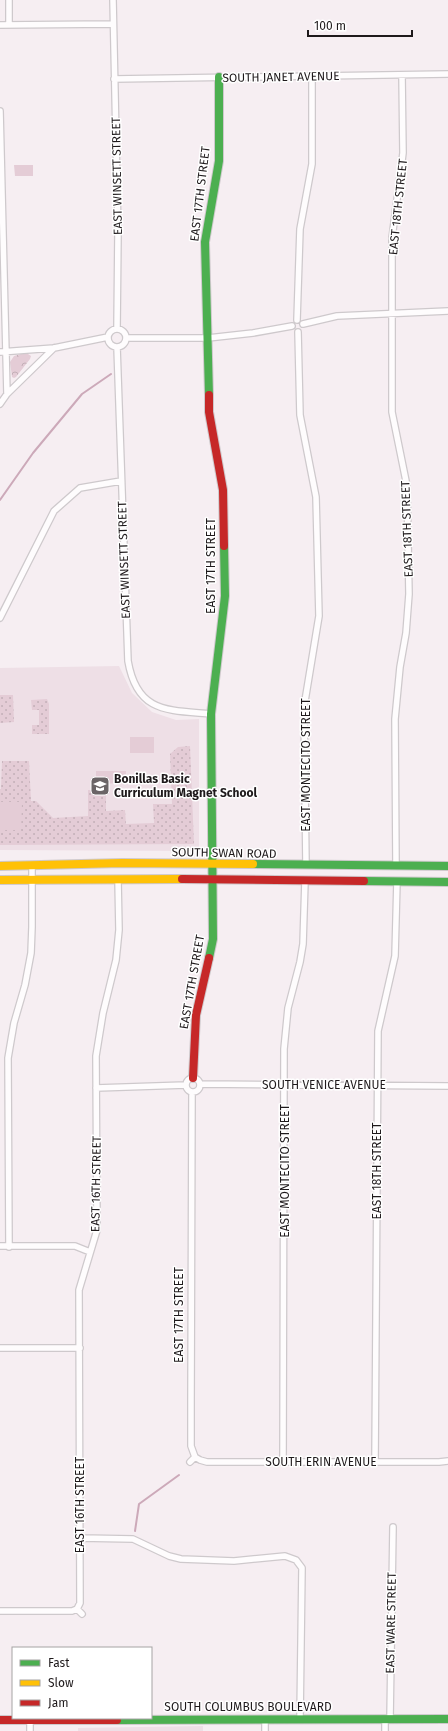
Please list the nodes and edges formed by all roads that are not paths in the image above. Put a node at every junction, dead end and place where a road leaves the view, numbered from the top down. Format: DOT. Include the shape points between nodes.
graph roads {
  1 [pos="9,0"];
  2 [pos="113,0"];
  3 [pos="9,24"];
  4 [pos="113,24"];
  5 [pos="0,25"];
  6 [pos="448,74"];
  7 [pos="402,75"];
  8 [pos="312,77"];
  9 [pos="219,78"];
  10 [pos="114,79"];
  11 [pos="0,111"];
  12 [pos="448,311"];
  13 [pos="392,313"];
  14 [pos="298,320"];
  15 [pos="304,324"];
  16 [pos="292,326"];
  17 [pos="117,329"];
  18 [pos="298,332"];
  19 [pos="108,337"];
  20 [pos="126,338"];
  21 [pos="208,338"];
  22 [pos="117,347"];
  23 [pos="54,348"];
  24 [pos="3,352"];
  25 [pos="6,394"];
  26 [pos="0,404"];
  27 [pos="121,481"];
  28 [pos="0,618"];
  29 [pos="211,714"];
  30 [pos="32,865"];
  31 [pos="212,865"];
  32 [pos="306,865"];
  33 [pos="396,865"];
  34 [pos="0,866"];
  35 [pos="448,866"];
  36 [pos="213,879"];
  37 [pos="0,880"];
  38 [pos="32,880"];
  39 [pos="118,880"];
  40 [pos="304,881"];
  41 [pos="397,881"];
  42 [pos="448,882"];
  43 [pos="193,1078"];
  44 [pos="200,1084"];
  45 [pos="285,1084"];
  46 [pos="186,1085"];
  47 [pos="377,1085"];
  48 [pos="448,1086"];
  49 [pos="96,1088"];
  50 [pos="192,1092"];
  51 [pos="0,1246"];
  52 [pos="9,1247"];
  53 [pos="90,1252"];
  54 [pos="0,1348"];
  55 [pos="80,1348"];
  56 [pos="196,1457"];
  57 [pos="448,1461"];
  58 [pos="190,1462"];
  59 [pos="283,1462"];
  60 [pos="375,1462"];
  61 [pos="393,1527"];
  62 [pos="80,1538"];
  63 [pos="77,1609"];
  64 [pos="0,1611"];
  65 [pos="82,1614"];
  66 [pos="300,1718"];
  67 [pos="265,1719"];
  68 [pos="387,1719"];
  69 [pos="0,1720"];
  70 [pos="30,1720"];
  71 [pos="448,1720"];
  72 [pos="30,1731"];
  73 [pos="265,1731"];
  74 [pos="385,1731"];
  1 -- 3 [label="street"];
  2 -- 4 [label="street"];
  3 -- 4 [label="street"];
  3 -- 5 [label="street"];
  4 -- 10 [label="street, EAST WINSETT STREET"];
  6 -- 7 [label="street, SOUTH JANET AVENUE"];
  7 -- 8 [label="street, SOUTH JANET AVENUE"];
  7 -- 13 [label="street, EAST 18TH STREET" via="403,153 392,238"];
  8 -- 9 [label="street, SOUTH JANET AVENUE"];
  8 -- 14 [label="street" via="312,164 300,229"];
  9 -- 10 [label="street, SOUTH JANET AVENUE"];
  9 -- 21 [label="street, EAST 17TH STREET" via="219,161 205,242"];
  10 -- 17 [label="street, EAST WINSETT STREET" via="118,232"];
  11 -- 24 [label="street"];
  12 -- 13 [label="street"];
  13 -- 15 [label="street" via="337,316"];
  13 -- 33 [label="street, EAST 18TH STREET" via="392,412 407,486 409,594 395,720"];
  14 -- 15 [label="street"];
  14 -- 16 [label="street" via="293,322"];
  15 -- 18 [label="street"];
  16 -- 18 [label="street"];
  16 -- 21 [label="street" via="253,334"];
  17 -- 19 [label="street"];
  17 -- 20 [label="street" via="124,331"];
  18 -- 32 [label="street, EAST MONTECITO STREET" via="300,415 316,497 319,609 304,707"];
  19 -- 22 [label="street" via="111,345"];
  19 -- 23 [label="street"];
  20 -- 21 [label="street"];
  20 -- 22 [label="street" via="123,345"];
  21 -- 29 [label="street, EAST 17TH STREET" via="209,412 222,490 225,596"];
  22 -- 27 [label="street, EAST WINSETT STREET"];
  23 -- 24 [label="street"];
  23 -- 25 [label="street"];
  24 -- 25 [label="street"];
  25 -- 26 [label="street"];
  27 -- 28 [label="street" via="80,488 54,510"];
  27 -- 29 [label="street, EAST WINSETT STREET" via="128,661 131,676 140,693 150,704 166,710"];
  29 -- 31 [label="street, EAST 17TH STREET"];
  30 -- 31 [label="street, SOUTH SWAN ROAD"];
  30 -- 34 [label="street, SOUTH SWAN ROAD"];
  30 -- 38 [label="street"];
  31 -- 32 [label="street, SOUTH SWAN ROAD"];
  31 -- 36 [label="street, EAST 17TH STREET"];
  32 -- 33 [label="street, SOUTH SWAN ROAD"];
  33 -- 35 [label="street, SOUTH SWAN ROAD"];
  36 -- 39 [label="street"];
  36 -- 40 [label="street"];
  36 -- 43 [label="street, EAST 17TH STREET" via="213,939 196,1015"];
  37 -- 38 [label="street"];
  38 -- 39 [label="street"];
  38 -- 52 [label="street" via="31,953 8,1058"];
  39 -- 49 [label="street, EAST 16TH STREET" via="118,947 100,1028 96,1056"];
  40 -- 41 [label="street"];
  40 -- 45 [label="street, EAST MONTECITO STREET" via="303,944 285,1031"];
  41 -- 42 [label="street"];
  41 -- 47 [label="street, EAST 18TH STREET" via="395,956 378,1031"];
  43 -- 44 [label="street"];
  43 -- 46 [label="street" via="187,1081"];
  44 -- 45 [label="street, SOUTH VENICE AVENUE"];
  44 -- 50 [label="street" via="198,1090"];
  45 -- 47 [label="street, SOUTH VENICE AVENUE"];
  45 -- 59 [label="street, EAST MONTECITO STREET"];
  46 -- 49 [label="street"];
  46 -- 50 [label="street"];
  47 -- 48 [label="street, SOUTH VENICE AVENUE"];
  47 -- 60 [label="street, EAST 18TH STREET"];
  49 -- 53 [label="street, EAST 16TH STREET" via="97,1230"];
  50 -- 56 [label="street, EAST 17TH STREET" via="191,1446"];
  51 -- 52 [label="street"];
  52 -- 53 [label="street" via="74,1246"];
  53 -- 55 [label="street, EAST 16TH STREET" via="79,1290"];
  54 -- 55 [label="street"];
  55 -- 62 [label="street, EAST 16TH STREET"];
  56 -- 58 [label="street"];
  56 -- 59 [label="street, SOUTH ERIN AVENUE" via="207,1462"];
  57 -- 60 [label="street, SOUTH ERIN AVENUE"];
  59 -- 60 [label="street, SOUTH ERIN AVENUE"];
  61 -- 68 [label="street, EAST WARE STREET"];
  62 -- 63 [label="street, EAST 16TH STREET" via="80,1600"];
  62 -- 66 [label="street" via="133,1540 181,1559 234,1561 285,1556 296,1560 302,1568"];
  63 -- 64 [label="street" via="60,1612"];
  63 -- 65 [label="street"];
  66 -- 67 [label="street, SOUTH COLUMBUS BOULEVARD"];
  66 -- 68 [label="street, SOUTH COLUMBUS BOULEVARD"];
  67 -- 70 [label="street, SOUTH COLUMBUS BOULEVARD"];
  67 -- 73 [label="street"];
  68 -- 71 [label="street, SOUTH COLUMBUS BOULEVARD"];
  68 -- 74 [label="street, EAST WARE STREET"];
  69 -- 70 [label="street, SOUTH COLUMBUS BOULEVARD"];
  70 -- 72 [label="street"];
}
